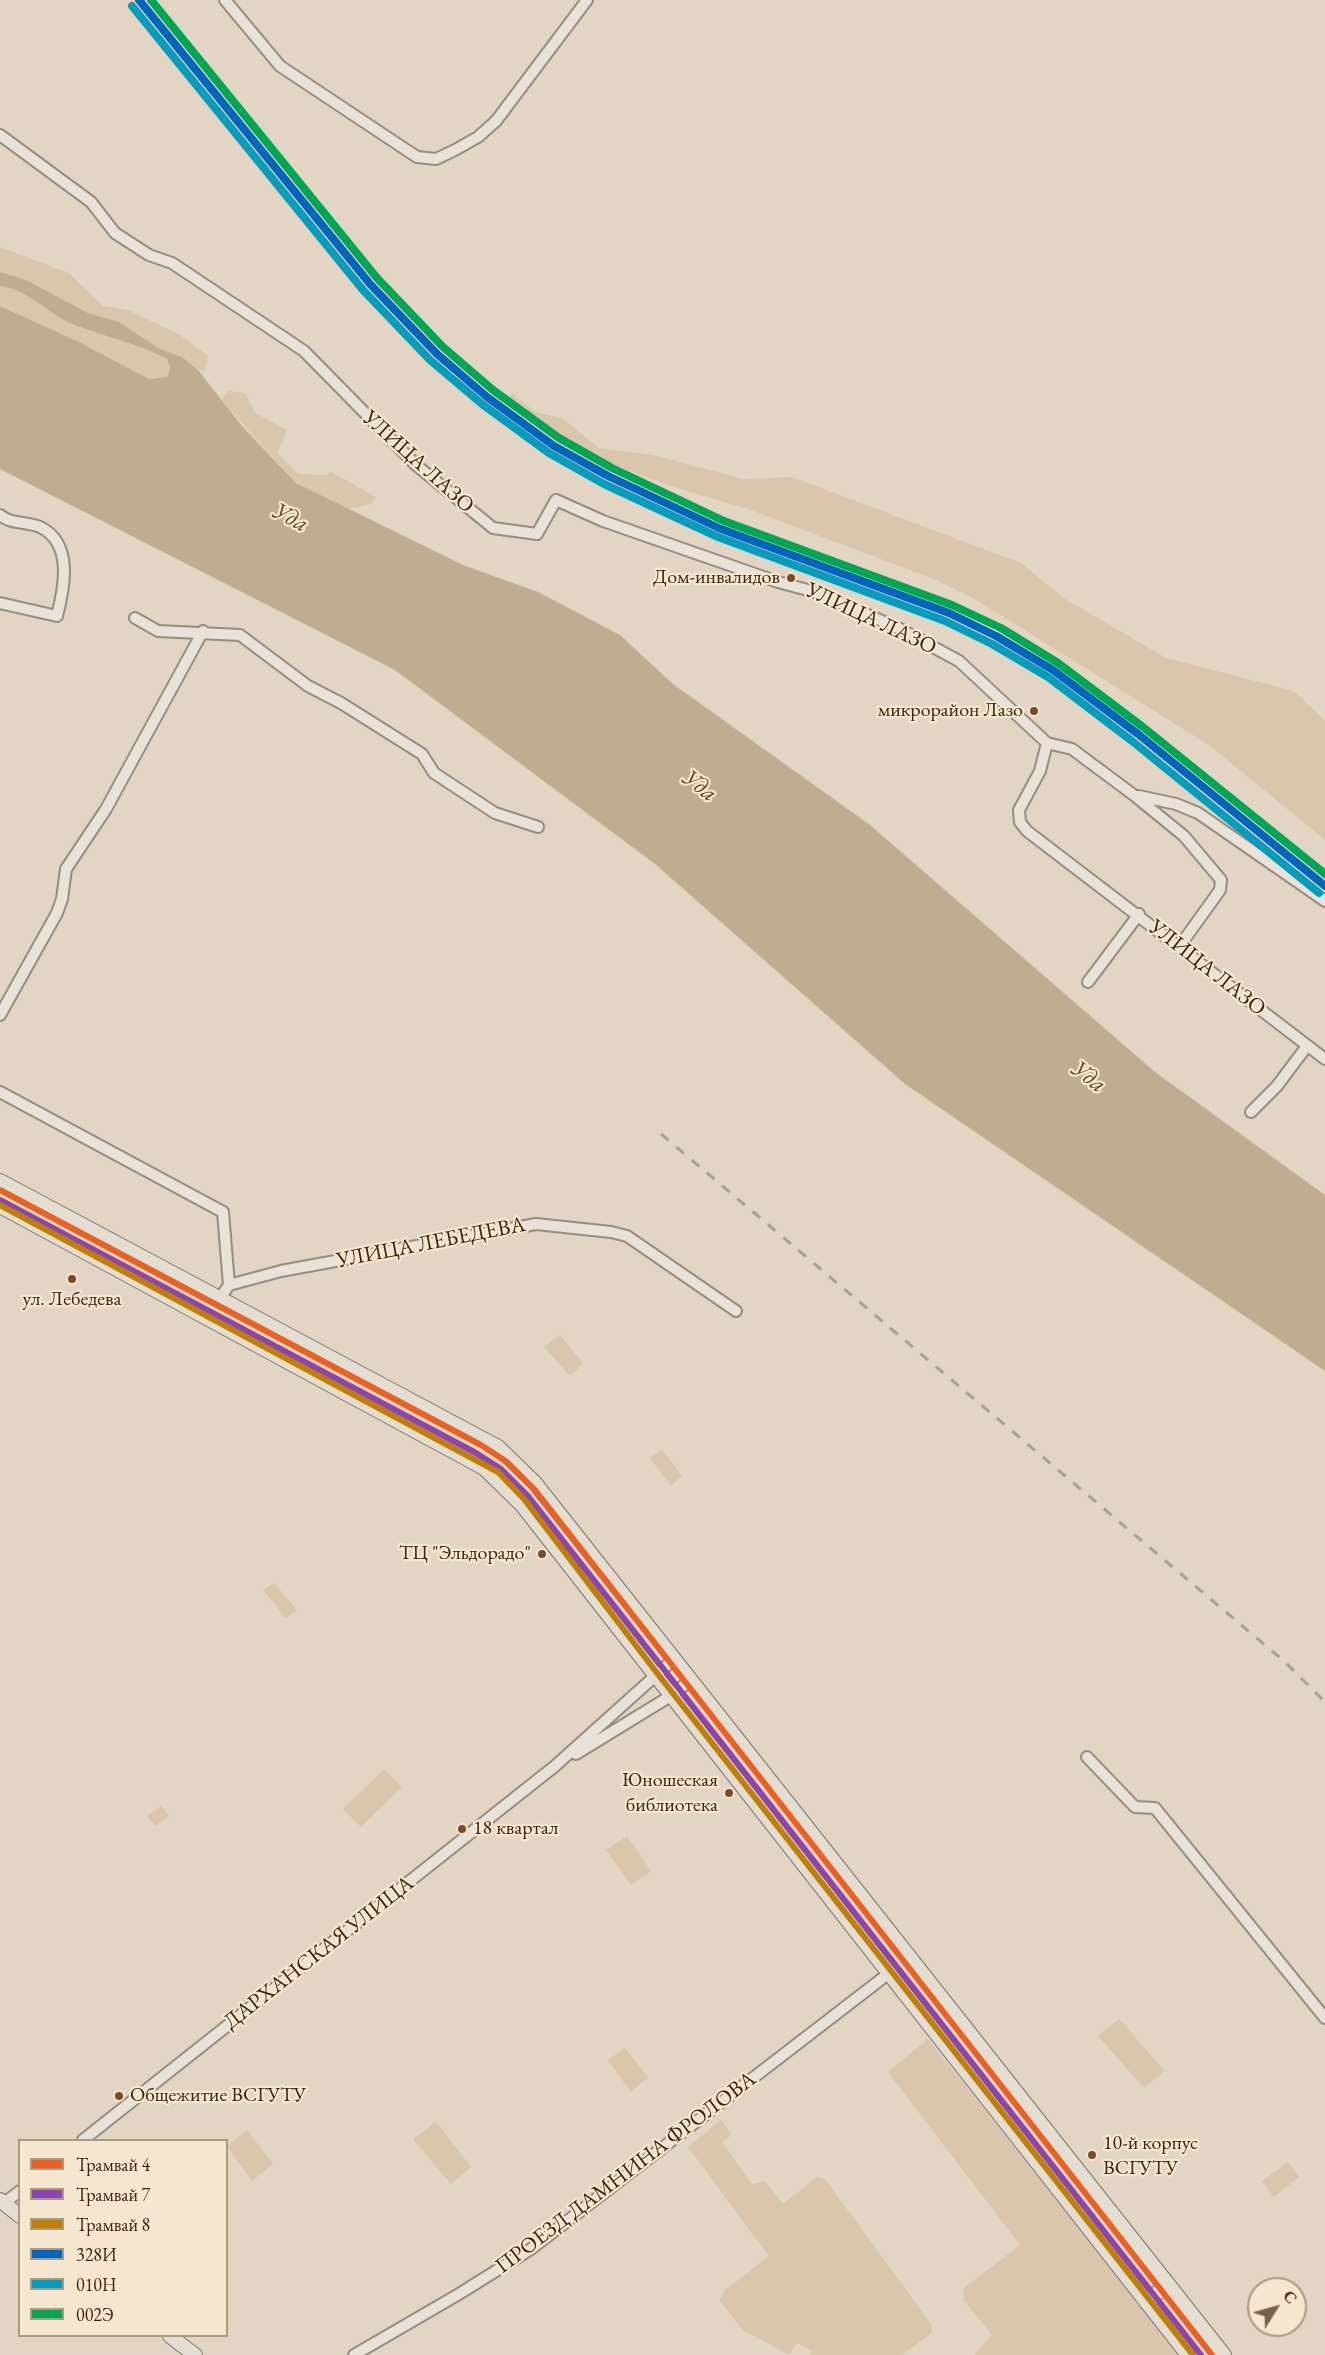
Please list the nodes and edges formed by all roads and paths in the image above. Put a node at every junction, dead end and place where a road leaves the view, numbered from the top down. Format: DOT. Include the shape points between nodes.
graph roads {
  1 [pos="225,0"];
  2 [pos="587,0"];
  3 [pos="0,135"];
  4 [pos="0,515"];
  5 [pos="0,603"];
  6 [pos="135,618"];
  7 [pos="203,631"];
  8 [pos="1047,742"];
  9 [pos="1136,796"];
  10 [pos="538,827"];
  11 [pos="1325,901"];
  12 [pos="1138,914"];
  13 [pos="1179,947"];
  14 [pos="1088,982"];
  15 [pos="0,1015"];
  16 [pos="1307,1046"];
  17 [pos="1325,1059"];
  18 [pos="0,1092"];
  19 [pos="1251,1112"];
  20 [pos="0,1181"];
  21 [pos="0,1206"];
  22 [pos="229,1285"];
  23 [pos="220,1298"];
  24 [pos="736,1311"];
  25 [pos="674,1659"];
  26 [pos="653,1676"];
  27 [pos="691,1680"];
  28 [pos="669,1697"];
  29 [pos="1087,1757"];
  30 [pos="555,1766"];
  31 [pos="888,1974"];
  32 [pos="1325,2018"];
  33 [pos="84,2139"];
  34 [pos="18,2192"];
  35 [pos="2,2202"];
  36 [pos="18,2214"];
  37 [pos="1168,2284"];
  38 [pos="1146,2302"];
  39 [pos="171,2337"];
  40 [pos="195,2355"];
  41 [pos="354,2355"];
  42 [pos="1188,2355"];
  43 [pos="1224,2355"];
  1 -- 2 [label="street" via="280,66 392,143 417,157 436,159 478,137 496,121"];
  3 -- 8 [label="street, УЛИЦА ЛАЗО" via="91,201 114,232 149,255 172,263 304,351 416,465 493,528 537,534 556,500 603,521 778,582 815,591 898,628 959,662"];
  4 -- 5 [label="street" via="12,522 40,527 52,536 66,579 57,616"];
  6 -- 7 [label="street" via="158,631"];
  7 -- 10 [label="street" via="240,635 308,686 422,754 434,773 495,813"];
  7 -- 15 [label="street" via="106,808 66,869 57,913"];
  8 -- 9 [label="street" via="1072,749"];
  8 -- 12 [label="street, УЛИЦА ЛАЗО" via="1040,771 1019,810 1020,822"];
  9 -- 11 [label="street" via="1198,813"];
  9 -- 13 [label="street" via="1184,836 1221,880 1220,890"];
  12 -- 13 [label="street, УЛИЦА ЛАЗО"];
  12 -- 14 [label="street"];
  13 -- 16 [label="street, УЛИЦА ЛАЗО"];
  16 -- 17 [label="street, УЛИЦА ЛАЗО"];
  16 -- 19 [label="street" via="1277,1086"];
  18 -- 22 [label="street" via="223,1212"];
  20 -- 23 [label="main road"];
  21 -- 26 [label="main road" via="484,1468 522,1506"];
  22 -- 23 [label="street"];
  22 -- 24 [label="street, УЛИЦА ЛЕБЕДЕВА" via="281,1271 536,1224 627,1236"];
  23 -- 25 [label="main road" via="498,1447 535,1483"];
  25 -- 26 [label="street, ДАРХАНСКАЯ УЛИЦА"];
  25 -- 27 [label="main road"];
  26 -- 28 [label="main road"];
  26 -- 30 [label="street, ДАРХАНСКАЯ УЛИЦА"];
  27 -- 28 [label="street, ДАРХАНСКАЯ УЛИЦА"];
  27 -- 37 [label="main road"];
  28 -- 30 [label="street, ДАРХАНСКАЯ УЛИЦА"];
  28 -- 31 [label="main road"];
  29 -- 32 [label="street" via="1135,1807 1155,1808"];
  30 -- 33 [label="street, ДАРХАНСКАЯ УЛИЦА"];
  31 -- 38 [label="main road"];
  31 -- 41 [label="street, ПРОЕЗД ДАМНИНА ФРОЛОВА" via="531,2248"];
  34 -- 35 [label="street"];
  35 -- 36 [label="main road"];
  37 -- 38 [label="main road"];
  37 -- 43 [label="main road"];
  38 -- 42 [label="main road"];
  39 -- 40 [label="main road"];
}
